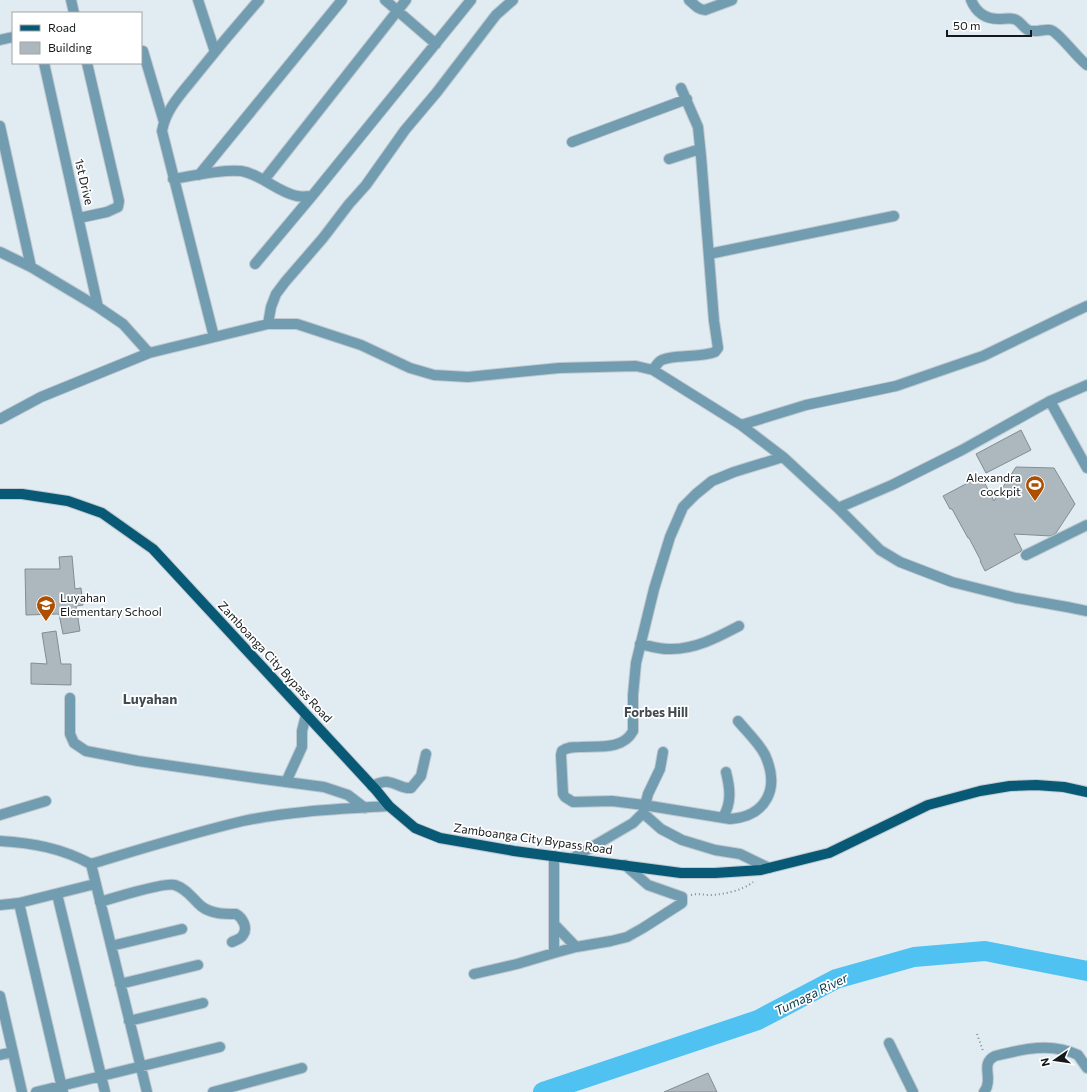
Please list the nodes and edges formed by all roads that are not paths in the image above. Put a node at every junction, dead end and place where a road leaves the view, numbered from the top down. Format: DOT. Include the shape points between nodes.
graph roads {
  1 [pos="71,0"];
  2 [pos="198,0"];
  3 [pos="259,0"];
  4 [pos="342,0"];
  5 [pos="385,0"];
  6 [pos="406,0"];
  7 [pos="471,0"];
  8 [pos="513,0"];
  9 [pos="690,0"];
  10 [pos="732,0"];
  11 [pos="971,0"];
  12 [pos="398,10"];
  13 [pos="74,12"];
  14 [pos="12,37"];
  15 [pos="0,40"];
  16 [pos="436,44"];
  17 [pos="143,51"];
  18 [pos="215,52"];
  19 [pos="44,64"];
  20 [pos="87,64"];
  21 [pos="1087,65"];
  22 [pos="681,88"];
  23 [pos="687,100"];
  24 [pos="164,122"];
  25 [pos="0,126"];
  26 [pos="572,142"];
  27 [pos="700,149"];
  28 [pos="669,159"];
  29 [pos="199,175"];
  30 [pos="173,179"];
  31 [pos="264,180"];
  32 [pos="312,196"];
  33 [pos="894,216"];
  34 [pos="79,218"];
  35 [pos="0,252"];
  36 [pos="708,254"];
  37 [pos="255,264"];
  38 [pos="31,267"];
  39 [pos="1087,306"];
  40 [pos="98,307"];
  41 [pos="268,324"];
  42 [pos="214,337"];
  43 [pos="150,352"];
  44 [pos="654,370"];
  45 [pos="1087,385"];
  46 [pos="1050,401"];
  47 [pos="0,418"];
  48 [pos="742,425"];
  49 [pos="782,457"];
  50 [pos="1087,468"];
  51 [pos="0,494"];
  52 [pos="838,508"];
  53 [pos="1087,525"];
  54 [pos="1026,554"];
  55 [pos="1087,611"];
  56 [pos="739,626"];
  57 [pos="640,644"];
  58 [pos="70,698"];
  59 [pos="306,715"];
  60 [pos="738,722"];
  61 [pos="662,752"];
  62 [pos="426,754"];
  63 [pos="726,772"];
  64 [pos="286,782"];
  65 [pos="372,786"];
  66 [pos="1087,792"];
  67 [pos="46,801"];
  68 [pos="389,806"];
  69 [pos="366,808"];
  70 [pos="644,809"];
  71 [pos="0,815"];
  72 [pos="723,817"];
  73 [pos="0,841"];
  74 [pos="554,856"];
  75 [pos="573,858"];
  76 [pos="91,864"];
  77 [pos="625,865"];
  78 [pos="765,869"];
  79 [pos="95,884"];
  80 [pos="57,894"];
  81 [pos="100,902"];
  82 [pos="19,903"];
  83 [pos="0,906"];
  84 [pos="554,924"];
  85 [pos="182,929"];
  86 [pos="232,942"];
  87 [pos="110,946"];
  88 [pos="576,947"];
  89 [pos="554,953"];
  90 [pos="198,965"];
  91 [pos="474,974"];
  92 [pos="120,984"];
  93 [pos="0,996"];
  94 [pos="203,1003"];
  95 [pos="129,1021"];
  96 [pos="889,1043"];
  97 [pos="220,1047"];
  98 [pos="13,1052"];
  99 [pos="0,1055"];
  100 [pos="140,1066"];
  101 [pos="302,1068"];
  102 [pos="1087,1068"];
  103 [pos="100,1076"];
  104 [pos="62,1089"];
  105 [pos="22,1092"];
  106 [pos="36,1092"];
  107 [pos="105,1092"];
  108 [pos="147,1092"];
  109 [pos="212,1092"];
  110 [pos="913,1092"];
  111 [pos="984,1092"];
  1 -- 13 [label="street"];
  2 -- 18 [label="street"];
  3 -- 18 [label="street"];
  4 -- 29 [label="street"];
  5 -- 12 [label="street"];
  6 -- 12 [label="street"];
  7 -- 16 [label="street"];
  8 -- 41 [label="street" via="496,15 405,130 366,185 285,282 276,294"];
  9 -- 10 [label="street" via="705,10"];
  11 -- 21 [label="street" via="979,13 994,19 1014,19 1026,30 1054,32"];
  12 -- 16 [label="street"];
  12 -- 31 [label="street"];
  14 -- 15 [label="street"];
  16 -- 32 [label="street"];
  17 -- 24 [label="street"];
  18 -- 24 [label="street" via="170,108"];
  19 -- 34 [label="street, 1st Drive"];
  20 -- 34 [label="street" via="119,201 118,207 112,210"];
  22 -- 23 [label="street"];
  23 -- 26 [label="street"];
  23 -- 27 [label="street" via="698,127"];
  24 -- 30 [label="street" via="162,131"];
  25 -- 38 [label="street"];
  27 -- 28 [label="street"];
  27 -- 36 [label="street"];
  29 -- 30 [label="street"];
  29 -- 31 [label="street" via="241,171"];
  30 -- 42 [label="street"];
  31 -- 32 [label="street" via="292,195"];
  32 -- 37 [label="street"];
  33 -- 36 [label="street"];
  34 -- 40 [label="street, 1st Drive"];
  35 -- 38 [label="street"];
  36 -- 44 [label="street" via="717,350 708,355 666,358 659,361"];
  38 -- 40 [label="street"];
  39 -- 48 [label="street" via="983,356 896,386 806,405"];
  40 -- 43 [label="street" via="123,324"];
  41 -- 42 [label="street"];
  41 -- 44 [label="street" via="297,324 361,345 410,368 434,375 468,377 559,368 636,366"];
  42 -- 43 [label="street"];
  43 -- 47 [label="street" via="41,396"];
  44 -- 48 [label="street"];
  45 -- 46 [label="street"];
  46 -- 50 [label="street"];
  46 -- 52 [label="street" via="962,450"];
  48 -- 49 [label="street"];
  49 -- 52 [label="street"];
  49 -- 57 [label="street" via="712,481 683,507 670,537"];
  51 -- 59 [label="main road, Zamboanga City Bypass Road" via="68,500 102,514 153,549"];
  52 -- 55 [label="street" via="880,550 924,572 952,582 1016,598"];
  53 -- 54 [label="street"];
  56 -- 57 [label="street" via="702,644 688,647 670,650"];
  57 -- 70 [label="street" via="636,663 631,736 624,742 612,746 571,747 565,749 561,756 562,789 565,797 573,802 612,801"];
  58 -- 64 [label="street" via="70,734 74,743 86,751"];
  59 -- 64 [label="street" via="302,747"];
  59 -- 65 [label="main road, Zamboanga City Bypass Road"];
  60 -- 72 [label="street" via="754,739 764,755 771,784 765,803 754,812 740,818"];
  61 -- 70 [label="street" via="660,769"];
  62 -- 65 [label="street" via="421,776 411,788 389,782"];
  63 -- 72 [label="street" via="730,788 729,805"];
  64 -- 69 [label="street" via="324,787 348,796"];
  65 -- 68 [label="main road, Zamboanga City Bypass Road"];
  66 -- 78 [label="main road, Zamboanga City Bypass Road" via="1036,785 980,791 928,805 829,853"];
  67 -- 71 [label="street"];
  68 -- 69 [label="street"];
  68 -- 74 [label="main road, Zamboanga City Bypass Road" via="415,828 440,838"];
  69 -- 76 [label="street" via="244,821"];
  70 -- 72 [label="street"];
  70 -- 75 [label="street" via="633,823"];
  70 -- 78 [label="street" via="661,828 682,840 740,854"];
  73 -- 76 [label="street" via="49,847"];
  74 -- 75 [label="main road, Zamboanga City Bypass Road"];
  74 -- 84 [label="street"];
  75 -- 77 [label="main road, Zamboanga City Bypass Road"];
  76 -- 79 [label="street"];
  77 -- 78 [label="main road, Zamboanga City Bypass Road" via="681,873"];
  77 -- 88 [label="street" via="648,885 682,897 682,903 627,937"];
  79 -- 80 [label="street"];
  79 -- 81 [label="street"];
  80 -- 82 [label="street"];
  80 -- 103 [label="street"];
  81 -- 86 [label="street" via="152,888 174,885 190,893 202,906 213,912 239,916 245,930 242,936"];
  81 -- 87 [label="street"];
  82 -- 83 [label="street"];
  82 -- 104 [label="street"];
  84 -- 88 [label="street"];
  84 -- 89 [label="street"];
  85 -- 87 [label="street"];
  87 -- 92 [label="street"];
  88 -- 89 [label="street"];
  89 -- 91 [label="street"];
  90 -- 92 [label="street"];
  92 -- 95 [label="street"];
  93 -- 98 [label="street"];
  94 -- 95 [label="street"];
  95 -- 100 [label="street"];
  96 -- 110 [label="street"];
  97 -- 100 [label="street"];
  98 -- 99 [label="street"];
  98 -- 105 [label="street"];
  100 -- 103 [label="street"];
  100 -- 108 [label="street"];
  101 -- 109 [label="street"];
  102 -- 111 [label="street" via="1074,1053 1054,1048 1028,1048 991,1058 987,1062 988,1086"];
  103 -- 104 [label="street"];
  103 -- 107 [label="street"];
  104 -- 106 [label="street"];
}
